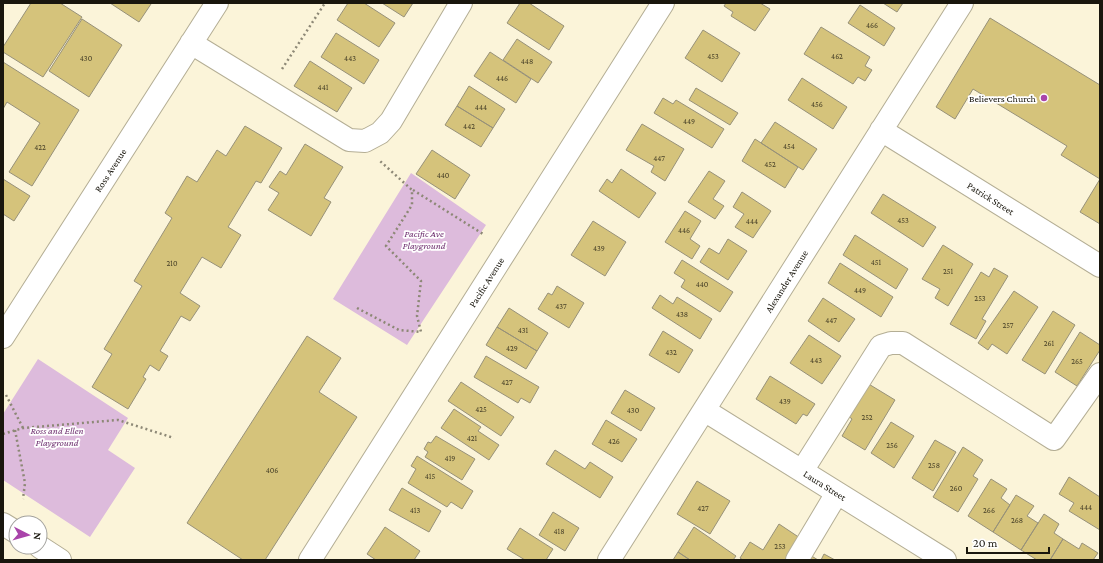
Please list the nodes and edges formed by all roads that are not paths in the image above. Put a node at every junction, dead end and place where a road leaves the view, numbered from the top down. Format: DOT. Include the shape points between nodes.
graph roads {
  1 [pos="217,3"];
  2 [pos="461,3"];
  3 [pos="663,3"];
  4 [pos="962,3"];
  5 [pos="191,43"];
  6 [pos="881,130"];
  7 [pos="1100,266"];
  8 [pos="3,337"];
  9 [pos="1100,374"];
  10 [pos="704,410"];
  11 [pos="802,471"];
  12 [pos="837,493"];
  13 [pos="48,552"];
  14 [pos="60,560"];
  15 [pos="310,560"];
  16 [pos="610,560"];
  17 [pos="797,560"];
  18 [pos="945,560"];
  1 -- 5 [label="street, Ross Avenue"];
  2 -- 5 [label="street" via="391,121 380,133 365,141 348,140"];
  3 -- 15 [label="street, Pacific Avenue"];
  4 -- 6 [label="street, Alexander Avenue"];
  5 -- 8 [label="street, Ross Avenue"];
  6 -- 7 [label="street, Patrick Street"];
  6 -- 10 [label="street, Alexander Avenue"];
  9 -- 11 [label="street" via="1054,439 903,343 880,346"];
  10 -- 11 [label="street, Laura Street"];
  10 -- 16 [label="street, Alexander Avenue"];
  11 -- 12 [label="street, Laura Street"];
  12 -- 17 [label="street"];
  12 -- 18 [label="street, Laura Street"];
  13 -- 14 [label="street"];
}
